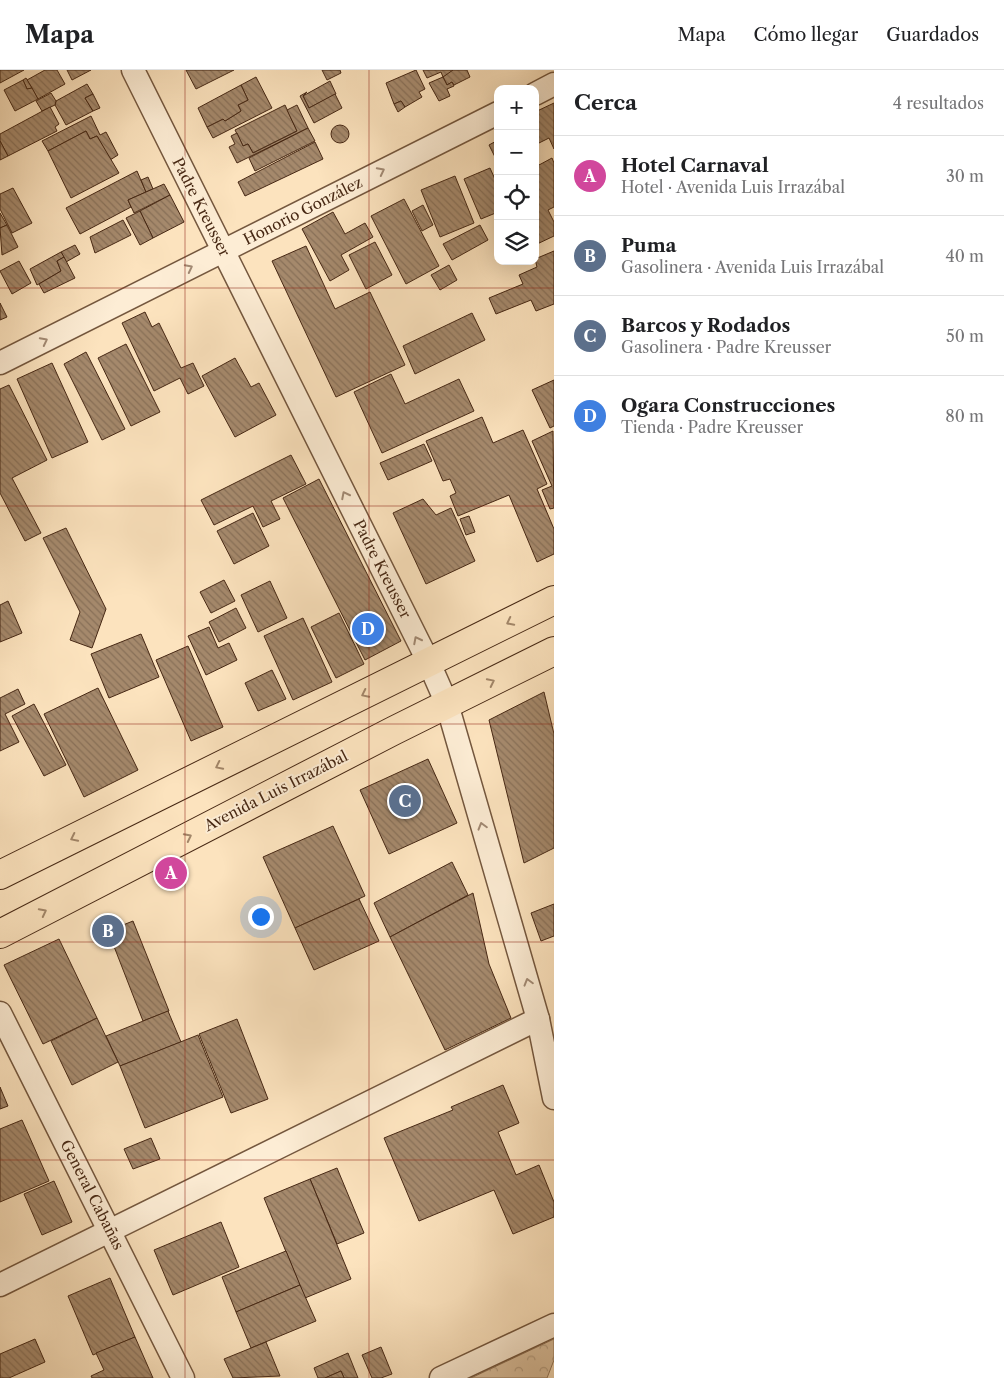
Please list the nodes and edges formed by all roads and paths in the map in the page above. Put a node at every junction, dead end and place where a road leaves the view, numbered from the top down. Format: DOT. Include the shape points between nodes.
graph roads {
  1 [pos="133,70"];
  2 [pos="554,84"];
  3 [pos="539,92"];
  4 [pos="494,115"];
  5 [pos="223,251"];
  6 [pos="0,363"];
  7 [pos="554,600"];
  8 [pos="554,651"];
  9 [pos="429,663"];
  10 [pos="447,704"];
  11 [pos="0,875"];
  12 [pos="0,934"];
  13 [pos="0,1013"];
  14 [pos="538,1019"];
  15 [pos="554,1098"];
  16 [pos="109,1230"];
  17 [pos="0,1285"];
  18 [pos="554,1324"];
  19 [pos="183,1378"];
  20 [pos="440,1378"];
  1 -- 5 [label="street, Padre Kreusser"];
  2 -- 3 [label="street"];
  5 -- 4 [label="street, Honorio González, one-way"];
  6 -- 5 [label="street, Honorio González, one-way"];
  9 -- 5 [label="street, Padre Kreusser, one-way"];
  7 -- 9 [label="highway, one-way"];
  10 -- 8 [label="highway, Avenida Luis Irrazábal, one-way"];
  9 -- 10 [label="street, Padre Kreusser"];
  9 -- 11 [label="highway, one-way"];
  12 -- 10 [label="highway, Avenida Luis Irrazábal, one-way"];
  14 -- 10 [label="street, Padre Kreusser, one-way"];
  13 -- 16 [label="street, General Cabañas"];
  14 -- 15 [label="street, Padre Kreusser"];
  14 -- 16 [label="street"];
  16 -- 17 [label="street"];
  16 -- 19 [label="street, General Cabañas"];
  18 -- 20 [label="street"];
}
